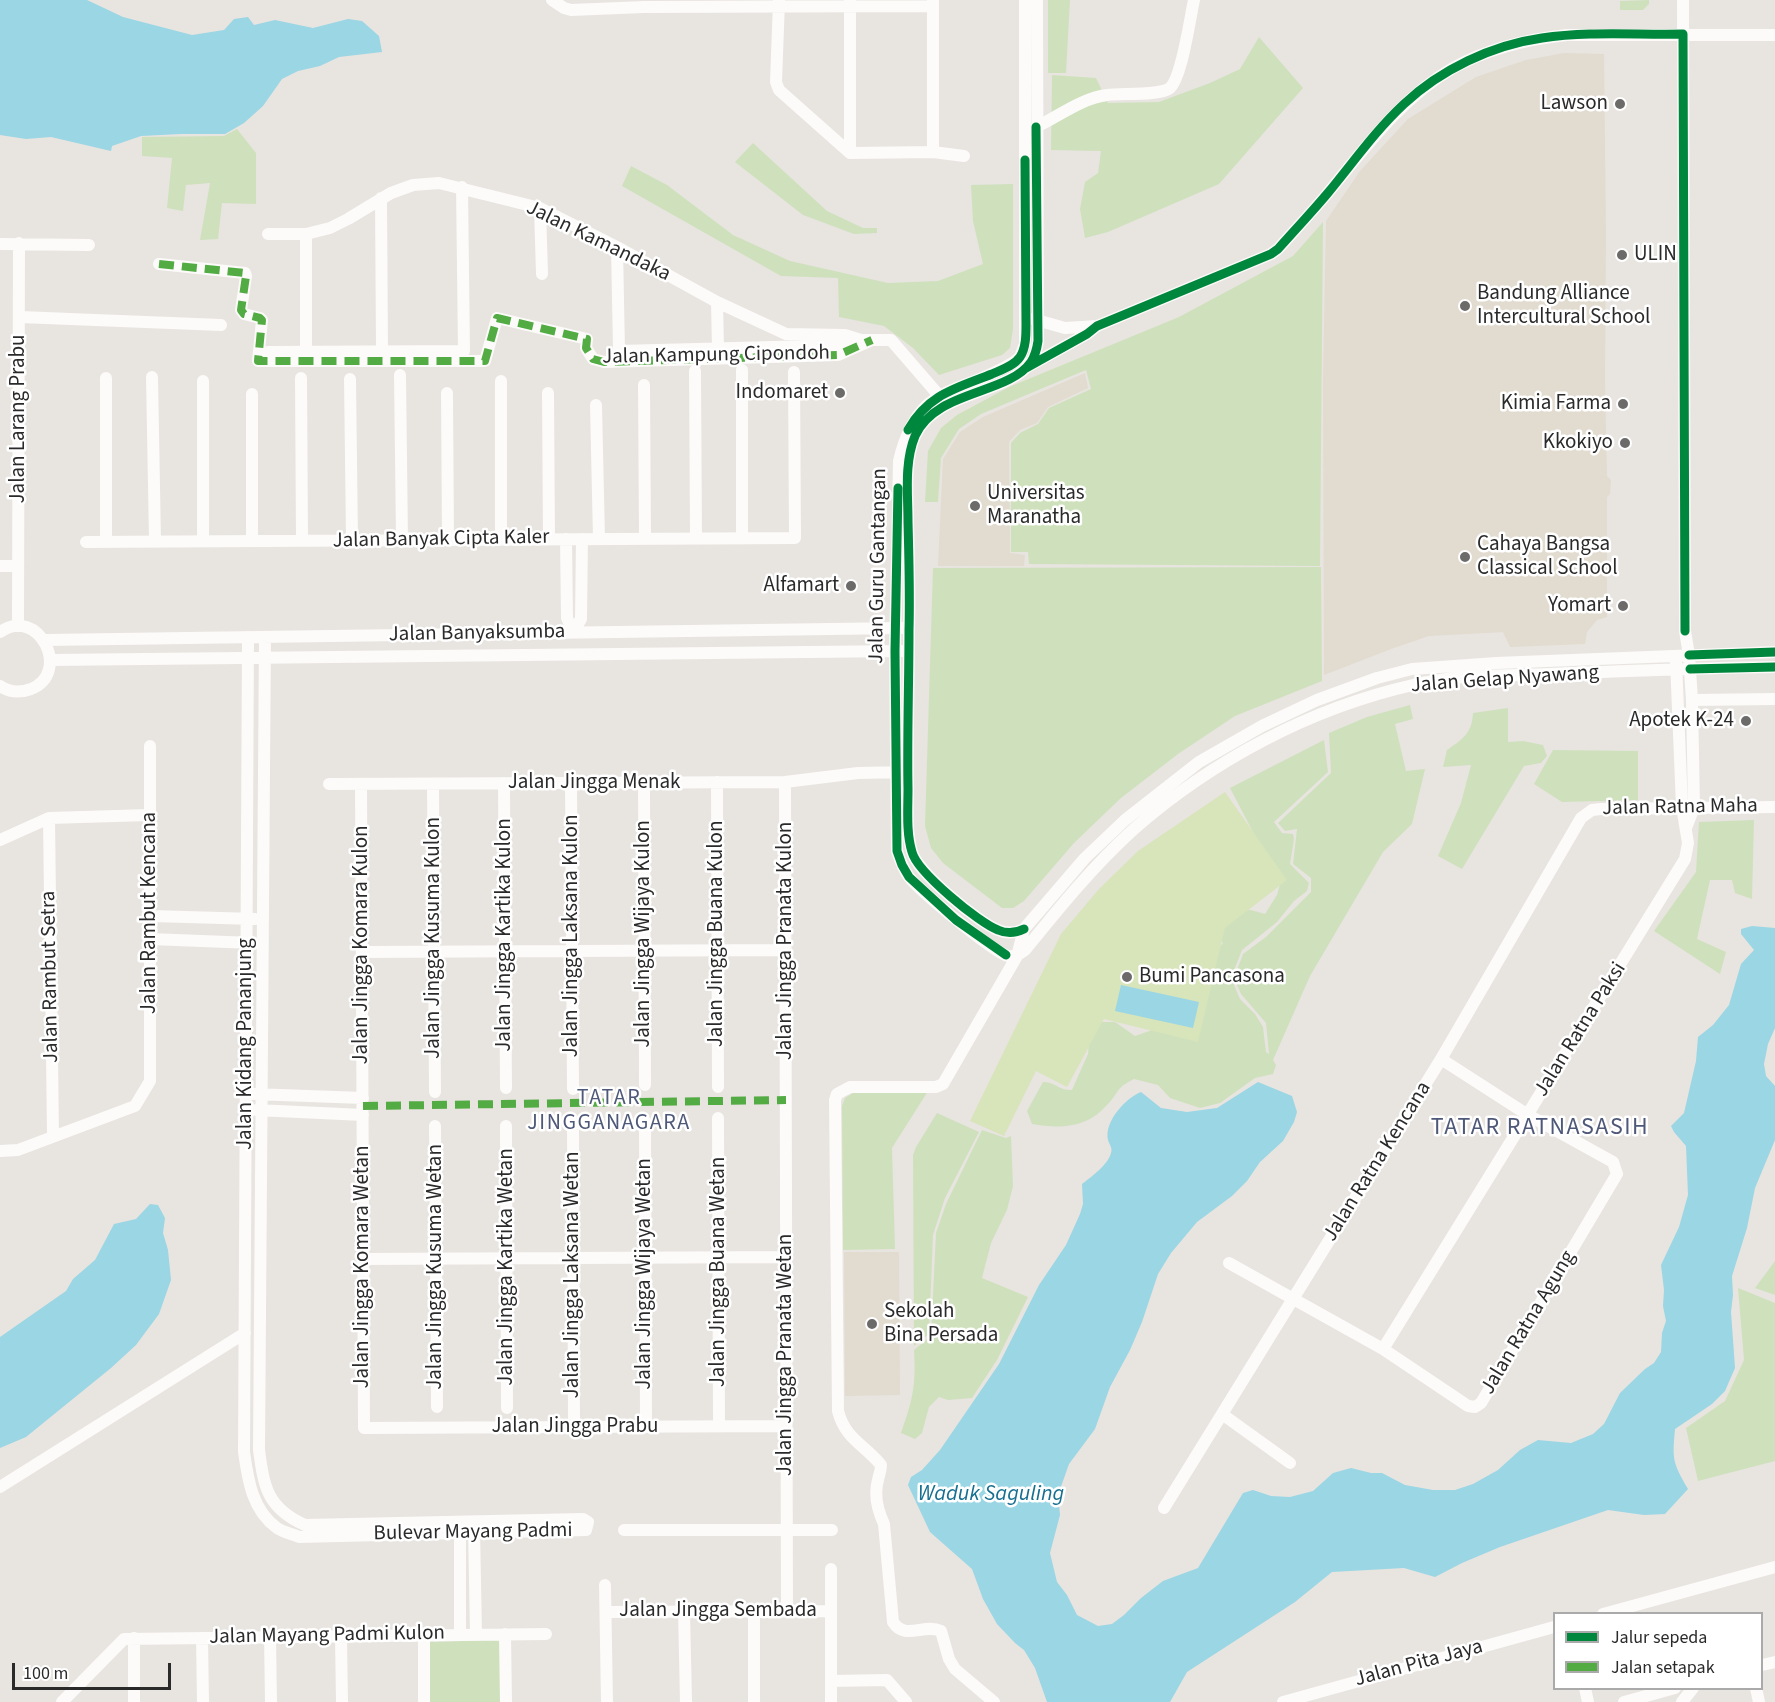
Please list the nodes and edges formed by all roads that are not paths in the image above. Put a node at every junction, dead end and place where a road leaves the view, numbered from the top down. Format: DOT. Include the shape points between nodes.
graph roads {
  1 [pos="552,0"];
  2 [pos="1025,0"];
  3 [pos="1036,0"];
  4 [pos="1194,0"];
  5 [pos="1683,0"];
  6 [pos="644,3"];
  7 [pos="711,3"];
  8 [pos="779,3"];
  9 [pos="850,3"];
  10 [pos="933,3"];
  11 [pos="571,5"];
  12 [pos="1683,34"];
  13 [pos="1775,35"];
  14 [pos="1036,128"];
  15 [pos="933,152"];
  16 [pos="850,153"];
  17 [pos="964,156"];
  18 [pos="462,187"];
  19 [pos="381,198"];
  20 [pos="540,208"];
  21 [pos="268,234"];
  22 [pos="306,234"];
  23 [pos="0,243"];
  24 [pos="20,243"];
  25 [pos="89,245"];
  26 [pos="617,247"];
  27 [pos="159,264"];
  28 [pos="542,274"];
  29 [pos="717,302"];
  30 [pos="20,317"];
  31 [pos="1032,319"];
  32 [pos="221,325"];
  33 [pos="1097,326"];
  34 [pos="786,334"];
  35 [pos="867,340"];
  36 [pos="811,346"];
  37 [pos="718,348"];
  38 [pos="382,350"];
  39 [pos="306,351"];
  40 [pos="268,352"];
  41 [pos="1026,368"];
  42 [pos="742,370"];
  43 [pos="695,371"];
  44 [pos="794,372"];
  45 [pos="400,375"];
  46 [pos="152,377"];
  47 [pos="106,378"];
  48 [pos="301,378"];
  49 [pos="350,379"];
  50 [pos="203,381"];
  51 [pos="501,381"];
  52 [pos="644,385"];
  53 [pos="447,393"];
  54 [pos="548,393"];
  55 [pos="252,394"];
  56 [pos="943,400"];
  57 [pos="597,405"];
  58 [pos="599,538"];
  59 [pos="645,538"];
  60 [pos="696,538"];
  61 [pos="742,538"];
  62 [pos="448,539"];
  63 [pos="501,539"];
  64 [pos="549,539"];
  65 [pos="566,539"];
  66 [pos="582,539"];
  67 [pos="352,540"];
  68 [pos="402,540"];
  69 [pos="155,541"];
  70 [pos="203,541"];
  71 [pos="252,541"];
  72 [pos="302,541"];
  73 [pos="86,542"];
  74 [pos="106,542"];
  75 [pos="0,566"];
  76 [pos="18,566"];
  77 [pos="18,626"];
  78 [pos="896,628"];
  79 [pos="909,628"];
  80 [pos="0,632"];
  81 [pos="573,632"];
  82 [pos="248,637"];
  83 [pos="266,637"];
  84 [pos="45,640"];
  85 [pos="895,651"];
  86 [pos="909,651"];
  87 [pos="1775,652"];
  88 [pos="1683,655"];
  89 [pos="248,658"];
  90 [pos="265,658"];
  91 [pos="51,660"];
  92 [pos="1775,667"];
  93 [pos="1683,669"];
  94 [pos="0,686"];
  95 [pos="1775,699"];
  96 [pos="1692,700"];
  97 [pos="150,746"];
  98 [pos="902,772"];
  99 [pos="717,782"];
  100 [pos="785,782"];
  101 [pos="504,783"];
  102 [pos="571,783"];
  103 [pos="644,783"];
  104 [pos="329,784"];
  105 [pos="361,784"];
  106 [pos="433,784"];
  107 [pos="1688,807"];
  108 [pos="1775,807"];
  109 [pos="1586,813"];
  110 [pos="149,815"];
  111 [pos="49,818"];
  112 [pos="0,840"];
  113 [pos="151,916"];
  114 [pos="247,919"];
  115 [pos="262,920"];
  116 [pos="1024,929"];
  117 [pos="150,939"];
  118 [pos="247,943"];
  119 [pos="262,943"];
  120 [pos="717,950"];
  121 [pos="786,950"];
  122 [pos="505,951"];
  123 [pos="572,951"];
  124 [pos="644,951"];
  125 [pos="362,952"];
  126 [pos="434,952"];
  127 [pos="1011,956"];
  128 [pos="1441,1059"];
  129 [pos="645,1085"];
  130 [pos="718,1086"];
  131 [pos="506,1088"];
  132 [pos="573,1089"];
  133 [pos="435,1092"];
  134 [pos="245,1094"];
  135 [pos="261,1095"];
  136 [pos="786,1100"];
  137 [pos="363,1106"];
  138 [pos="246,1109"];
  139 [pos="262,1110"];
  140 [pos="1528,1115"];
  141 [pos="718,1118"];
  142 [pos="645,1121"];
  143 [pos="573,1122"];
  144 [pos="435,1126"];
  145 [pos="506,1126"];
  146 [pos="53,1136"];
  147 [pos="0,1150"];
  148 [pos="718,1257"];
  149 [pos="786,1257"];
  150 [pos="436,1258"];
  151 [pos="507,1258"];
  152 [pos="573,1258"];
  153 [pos="645,1258"];
  154 [pos="363,1259"];
  155 [pos="1229,1263"];
  156 [pos="1294,1298"];
  157 [pos="245,1333"];
  158 [pos="1383,1349"];
  159 [pos="437,1407"];
  160 [pos="507,1408"];
  161 [pos="1222,1414"];
  162 [pos="719,1426"];
  163 [pos="786,1426"];
  164 [pos="574,1427"];
  165 [pos="646,1427"];
  166 [pos="364,1428"];
  167 [pos="244,1436"];
  168 [pos="259,1436"];
  169 [pos="259,1450"];
  170 [pos="244,1452"];
  171 [pos="1290,1463"];
  172 [pos="0,1487"];
  173 [pos="1164,1508"];
  174 [pos="460,1527"];
  175 [pos="474,1527"];
  176 [pos="624,1530"];
  177 [pos="787,1530"];
  178 [pos="832,1530"];
  179 [pos="1775,1567"];
  180 [pos="831,1569"];
  181 [pos="605,1584"];
  182 [pos="684,1610"];
  183 [pos="754,1610"];
  184 [pos="787,1610"];
  185 [pos="831,1611"];
  186 [pos="606,1612"];
  187 [pos="1610,1612"];
  188 [pos="1553,1627"];
  189 [pos="460,1634"];
  190 [pos="476,1634"];
  191 [pos="505,1634"];
  192 [pos="546,1634"];
  193 [pos="424,1636"];
  194 [pos="270,1637"];
  195 [pos="341,1637"];
  196 [pos="134,1638"];
  197 [pos="202,1638"];
  198 [pos="831,1680"];
  199 [pos="1671,1690"];
  200 [pos="1692,1690"];
  201 [pos="62,1702"];
  202 [pos="134,1702"];
  203 [pos="203,1702"];
  204 [pos="271,1702"];
  205 [pos="342,1702"];
  206 [pos="424,1702"];
  207 [pos="506,1702"];
  208 [pos="607,1702"];
  209 [pos="686,1702"];
  210 [pos="754,1702"];
  211 [pos="831,1702"];
  212 [pos="906,1702"];
  213 [pos="994,1702"];
  214 [pos="1283,1702"];
  215 [pos="1624,1702"];
  216 [pos="1682,1702"];
  1 -- 11 [label="street" via="564,8"];
  2 -- 31 [label="street, Jalan Guru Gantangan"];
  3 -- 14 [label="street, Jalan Guru Gantangan"];
  4 -- 14 [label="street" via="1172,86 1160,92 1093,98"];
  5 -- 12 [label="street"];
  6 -- 7 [label="street"];
  6 -- 11 [label="street"];
  7 -- 8 [label="street"];
  8 -- 9 [label="street"];
  8 -- 16 [label="street" via="779,90"];
  9 -- 10 [label="street"];
  9 -- 16 [label="street"];
  10 -- 15 [label="street"];
  12 -- 13 [label="street"];
  12 -- 33 [label="street" via="1540,38 1489,52 1453,68 1405,104 1278,249"];
  12 -- 88 [label="street"];
  14 -- 31 [label="street, Jalan Guru Gantangan"];
  15 -- 16 [label="street"];
  15 -- 17 [label="street"];
  18 -- 19 [label="street, Jalan Kamandaka" via="439,183 413,185"];
  18 -- 20 [label="street, Jalan Kamandaka"];
  18 -- 38 [label="street" via="464,351"];
  19 -- 22 [label="street, Jalan Kamandaka" via="330,228"];
  19 -- 38 [label="street"];
  20 -- 26 [label="street, Jalan Kamandaka"];
  20 -- 28 [label="street"];
  21 -- 22 [label="street, Jalan Kamandaka"];
  22 -- 39 [label="street"];
  23 -- 24 [label="street"];
  24 -- 25 [label="street"];
  24 -- 30 [label="street, Jalan Larang Prabu"];
  26 -- 29 [label="street, Jalan Kamandaka"];
  26 -- 37 [label="street" via="619,351"];
  27 -- 35 [label="street, Jalan Kampung Cipondoh" via="245,273 242,310 262,320 258,361 485,361 497,318 587,339 586,348 593,359 604,362 838,355"];
  29 -- 34 [label="street, Jalan Kamandaka"];
  29 -- 37 [label="street"];
  30 -- 32 [label="street"];
  30 -- 76 [label="street, Jalan Larang Prabu"];
  31 -- 33 [label="street" via="1065,328"];
  31 -- 41 [label="street, Jalan Guru Gantangan" via="1036,350"];
  31 -- 56 [label="street, Jalan Guru Gantangan" via="1020,357"];
  33 -- 41 [label="street"];
  34 -- 35 [label="street, Jalan Kamandaka" via="845,335"];
  34 -- 36 [label="street, Jalan Kamandaka"];
  35 -- 36 [label="street, Jalan Kamandaka" via="845,346"];
  35 -- 56 [label="street, Jalan Kamandaka" via="891,340"];
  36 -- 37 [label="street"];
  38 -- 39 [label="street"];
  39 -- 40 [label="street"];
  41 -- 56 [label="street, Jalan Guru Gantangan" via="1005,381"];
  42 -- 61 [label="street"];
  43 -- 60 [label="street"];
  44 -- 61 [label="street, Jalan Banyak Cipta Kaler" via="795,537"];
  45 -- 68 [label="street"];
  46 -- 69 [label="street"];
  47 -- 74 [label="street"];
  48 -- 72 [label="street"];
  49 -- 67 [label="street"];
  50 -- 70 [label="street"];
  51 -- 63 [label="street"];
  52 -- 59 [label="street"];
  53 -- 62 [label="street"];
  54 -- 64 [label="street"];
  55 -- 71 [label="street"];
  56 -- 78 [label="street, Jalan Guru Gantangan" via="912,422 899,461"];
  56 -- 79 [label="street, Jalan Guru Gantangan" via="919,430 909,459"];
  57 -- 58 [label="street"];
  58 -- 59 [label="street, Jalan Banyak Cipta Kaler"];
  58 -- 66 [label="street, Jalan Banyak Cipta Kaler"];
  59 -- 60 [label="street, Jalan Banyak Cipta Kaler"];
  60 -- 61 [label="street, Jalan Banyak Cipta Kaler"];
  62 -- 63 [label="street, Jalan Banyak Cipta Kaler"];
  62 -- 68 [label="street, Jalan Banyak Cipta Kaler"];
  63 -- 64 [label="street, Jalan Banyak Cipta Kaler"];
  64 -- 65 [label="street, Jalan Banyak Cipta Kaler"];
  65 -- 66 [label="street, Jalan Banyak Cipta Kaler"];
  65 -- 81 [label="street" via="567,618"];
  66 -- 81 [label="street" via="581,619"];
  67 -- 68 [label="street, Jalan Banyak Cipta Kaler"];
  67 -- 72 [label="street, Jalan Banyak Cipta Kaler"];
  69 -- 70 [label="street, Jalan Banyak Cipta Kaler"];
  69 -- 74 [label="street, Jalan Banyak Cipta Kaler"];
  70 -- 71 [label="street, Jalan Banyak Cipta Kaler"];
  71 -- 72 [label="street, Jalan Banyak Cipta Kaler"];
  73 -- 74 [label="street, Jalan Banyak Cipta Kaler"];
  75 -- 76 [label="street"];
  76 -- 77 [label="street, Jalan Larang Prabu"];
  77 -- 80 [label="street"];
  77 -- 84 [label="street"];
  78 -- 79 [label="street, Jalan Banyaksumba"];
  78 -- 81 [label="street, Jalan Banyaksumba"];
  78 -- 85 [label="street, Jalan Guru Gantangan"];
  79 -- 86 [label="street, Jalan Guru Gantangan"];
  81 -- 83 [label="street, Jalan Banyaksumba"];
  82 -- 83 [label="street, Jalan Banyaksumba"];
  82 -- 84 [label="street, Jalan Banyaksumba"];
  82 -- 89 [label="street, Jalan Kidang Pananjung"];
  83 -- 90 [label="street, Jalan Kidang Pananjung"];
  84 -- 91 [label="street"];
  85 -- 86 [label="street, Jalan Banyaksumba"];
  85 -- 90 [label="street, Jalan Banyaksumba"];
  85 -- 98 [label="street, Jalan Guru Gantangan"];
  86 -- 98 [label="street, Jalan Guru Gantangan"];
  87 -- 88 [label="street, Jalan Gelap Nyawang"];
  88 -- 93 [label="street"];
  88 -- 116 [label="street, Jalan Gelap Nyawang" via="1412,669 1317,700 1230,743 1158,792 1085,858"];
  89 -- 90 [label="street, Jalan Banyaksumba"];
  89 -- 91 [label="street, Jalan Banyaksumba"];
  89 -- 114 [label="street, Jalan Kidang Pananjung"];
  90 -- 115 [label="street, Jalan Kidang Pananjung"];
  91 -- 94 [label="street" via="46,676 36,687 22,692"];
  92 -- 93 [label="street, Jalan Gelap Nyawang"];
  93 -- 96 [label="street"];
  93 -- 107 [label="street"];
  93 -- 127 [label="street, Jalan Gelap Nyawang" via="1415,684 1321,715 1242,752 1166,803 1096,867 1025,950"];
  95 -- 96 [label="street"];
  96 -- 107 [label="street"];
  97 -- 110 [label="street, Jalan Rambut Kencana"];
  98 -- 100 [label="street, Jalan Jingga Menak"];
  98 -- 116 [label="street, Jalan Guru Gantangan" via="909,837 919,866 990,926 1005,933"];
  98 -- 127 [label="street, Jalan Guru Gantangan" via="897,851 909,877 956,920"];
  99 -- 100 [label="street, Jalan Jingga Menak"];
  99 -- 103 [label="street, Jalan Jingga Menak"];
  99 -- 120 [label="street, Jalan Jingga Buana Kulon"];
  100 -- 121 [label="street, Jalan Jingga Pranata Kulon"];
  101 -- 102 [label="street, Jalan Jingga Menak"];
  101 -- 106 [label="street, Jalan Jingga Menak"];
  101 -- 122 [label="street, Jalan Jingga Kartika Kulon"];
  102 -- 103 [label="street, Jalan Jingga Menak"];
  102 -- 123 [label="street, Jalan Jingga Laksana Kulon"];
  103 -- 124 [label="street, Jalan Jingga Wijaya Kulon"];
  104 -- 105 [label="street, Jalan Jingga Menak"];
  105 -- 106 [label="street, Jalan Jingga Menak"];
  105 -- 125 [label="street, Jalan Jingga Komara Kulon"];
  106 -- 126 [label="street, Jalan Jingga Kusuma Kulon"];
  107 -- 108 [label="street, Jalan Ratna Maha"];
  107 -- 109 [label="street, Jalan Ratna Maha" via="1601,809"];
  107 -- 140 [label="street, Jalan Ratna Paksi" via="1685,859"];
  109 -- 128 [label="street, Jalan Ratna Kencana"];
  110 -- 111 [label="street"];
  110 -- 113 [label="street, Jalan Rambut Kencana"];
  111 -- 112 [label="street"];
  111 -- 146 [label="street, Jalan Rambut Setra"];
  113 -- 114 [label="street"];
  113 -- 117 [label="street, Jalan Rambut Kencana"];
  114 -- 115 [label="street"];
  114 -- 118 [label="street, Jalan Kidang Pananjung"];
  115 -- 119 [label="street, Jalan Kidang Pananjung"];
  116 -- 127 [label="street"];
  117 -- 118 [label="street"];
  117 -- 146 [label="street, Jalan Rambut Kencana" via="150,1081 135,1107"];
  118 -- 119 [label="street"];
  118 -- 134 [label="street, Jalan Kidang Pananjung"];
  119 -- 135 [label="street, Jalan Kidang Pananjung"];
  120 -- 121 [label="street"];
  120 -- 124 [label="street"];
  120 -- 130 [label="street, Jalan Jingga Buana Kulon"];
  121 -- 136 [label="street, Jalan Jingga Pranata Kulon"];
  122 -- 123 [label="street"];
  122 -- 126 [label="street"];
  122 -- 131 [label="street, Jalan Jingga Kartika Kulon"];
  123 -- 124 [label="street"];
  123 -- 132 [label="street, Jalan Jingga Laksana Kulon"];
  124 -- 129 [label="street, Jalan Jingga Wijaya Kulon"];
  125 -- 126 [label="street"];
  125 -- 137 [label="street, Jalan Jingga Komara Kulon"];
  126 -- 133 [label="street, Jalan Jingga Kusuma Kulon"];
  127 -- 213 [label="street" via="943,1084 850,1087 842,1089 835,1100 838,1411 849,1436 881,1465 878,1511 884,1524 893,1622 905,1632 934,1628 941,1631 955,1669"];
  128 -- 140 [label="street, Jalan Ratna Agung"];
  128 -- 156 [label="street, Jalan Ratna Kencana"];
  134 -- 135 [label="street"];
  134 -- 138 [label="street, Jalan Kidang Pananjung"];
  135 -- 137 [label="street"];
  135 -- 139 [label="street, Jalan Kidang Pananjung"];
  136 -- 149 [label="street, Jalan Jingga Pranata Wetan"];
  137 -- 139 [label="street"];
  137 -- 154 [label="street, Jalan Jingga Komara Wetan"];
  138 -- 139 [label="street"];
  138 -- 157 [label="street, Jalan Kidang Pananjung"];
  139 -- 168 [label="street, Jalan Kidang Pananjung"];
  140 -- 158 [label="street, Jalan Ratna Paksi"];
  140 -- 158 [label="street, Jalan Ratna Agung" via="1613,1162 1617,1174 1481,1403 1468,1406"];
  141 -- 148 [label="street, Jalan Jingga Buana Wetan"];
  142 -- 153 [label="street, Jalan Jingga Wijaya Wetan"];
  143 -- 152 [label="street, Jalan Jingga Laksana Wetan"];
  144 -- 150 [label="street, Jalan Jingga Kusuma Wetan"];
  145 -- 151 [label="street, Jalan Jingga Kartika Wetan"];
  146 -- 147 [label="street" via="18,1150"];
  148 -- 149 [label="street"];
  148 -- 153 [label="street"];
  148 -- 162 [label="street, Jalan Jingga Buana Wetan"];
  149 -- 163 [label="street, Jalan Jingga Pranata Wetan"];
  150 -- 151 [label="street"];
  150 -- 154 [label="street"];
  150 -- 159 [label="street, Jalan Jingga Kusuma Wetan"];
  151 -- 152 [label="street"];
  151 -- 160 [label="street, Jalan Jingga Kartika Wetan"];
  152 -- 153 [label="street"];
  152 -- 164 [label="street, Jalan Jingga Laksana Wetan"];
  153 -- 165 [label="street, Jalan Jingga Wijaya Wetan"];
  154 -- 166 [label="street, Jalan Jingga Komara Wetan"];
  155 -- 156 [label="street, Jalan Ratna Agung"];
  156 -- 158 [label="street, Jalan Ratna Agung"];
  156 -- 161 [label="street, Jalan Ratna Kencana"];
  157 -- 167 [label="street, Jalan Kidang Pananjung"];
  157 -- 172 [label="street"];
  161 -- 171 [label="street"];
  161 -- 173 [label="street, Jalan Ratna Kencana"];
  162 -- 163 [label="street, Jalan Jingga Prabu"];
  162 -- 165 [label="street, Jalan Jingga Prabu"];
  163 -- 177 [label="street, Jalan Jingga Pranata Wetan"];
  164 -- 165 [label="street, Jalan Jingga Prabu"];
  164 -- 166 [label="street, Jalan Jingga Prabu"];
  167 -- 168 [label="street"];
  167 -- 170 [label="street, Jalan Kidang Pananjung"];
  168 -- 169 [label="street, Jalan Kidang Pananjung"];
  169 -- 174 [label="street, Bulevar Mayang Padmi" via="264,1485 275,1506 305,1525"];
  170 -- 174 [label="street, Bulevar Mayang Padmi" via="249,1484 260,1510 278,1528 299,1537"];
  174 -- 175 [label="street, Bulevar Mayang Padmi"];
  174 -- 189 [label="street"];
  175 -- 175 [label="street, Bulevar Mayang Padmi" via="583,1519 588,1525 583,1531"];
  175 -- 190 [label="street"];
  176 -- 177 [label="street"];
  177 -- 178 [label="street"];
  177 -- 184 [label="street, Jalan Jingga Pranata Wetan"];
  179 -- 187 [label="street"];
  180 -- 185 [label="street"];
  181 -- 186 [label="street"];
  182 -- 183 [label="street, Jalan Jingga Sembada"];
  182 -- 186 [label="street, Jalan Jingga Sembada"];
  182 -- 209 [label="street"];
  183 -- 184 [label="street, Jalan Jingga Sembada"];
  183 -- 210 [label="street"];
  184 -- 185 [label="street, Jalan Jingga Sembada"];
  185 -- 198 [label="street"];
  186 -- 208 [label="street"];
  188 -- 214 [label="street, Jalan Pita Jaya"];
  189 -- 190 [label="street, Jalan Mayang Padmi Kulon"];
  189 -- 193 [label="street, Jalan Mayang Padmi Kulon"];
  190 -- 191 [label="street, Jalan Mayang Padmi Kulon"];
  191 -- 192 [label="street, Jalan Mayang Padmi Kulon"];
  191 -- 207 [label="street"];
  193 -- 195 [label="street, Jalan Mayang Padmi Kulon"];
  193 -- 206 [label="street"];
  194 -- 195 [label="street, Jalan Mayang Padmi Kulon"];
  194 -- 197 [label="street, Jalan Mayang Padmi Kulon"];
  194 -- 204 [label="street"];
  195 -- 205 [label="street"];
  196 -- 197 [label="street, Jalan Mayang Padmi Kulon"];
  196 -- 201 [label="street" via="124,1639"];
  196 -- 202 [label="street"];
  197 -- 203 [label="street"];
  198 -- 211 [label="street"];
  198 -- 212 [label="street" via="887,1680"];
  199 -- 215 [label="street"];
  200 -- 216 [label="street"];
}
